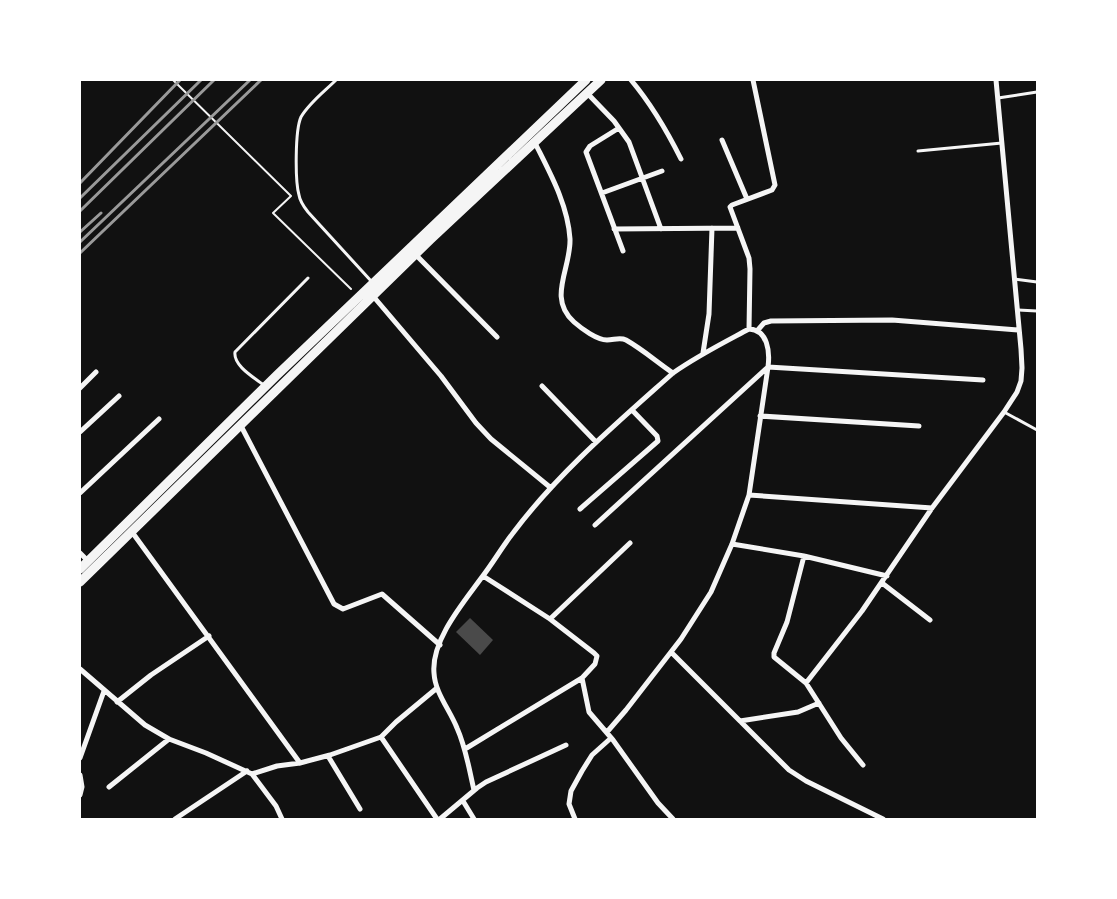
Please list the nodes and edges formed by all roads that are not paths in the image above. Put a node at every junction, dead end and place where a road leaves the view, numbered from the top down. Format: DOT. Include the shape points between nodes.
graph roads {
  1 [pos="336,80"];
  2 [pos="586,80"];
  3 [pos="601,80"];
  4 [pos="631,80"];
  5 [pos="753,80"];
  6 [pos="996,80"];
  7 [pos="1037,92"];
  8 [pos="587,93"];
  9 [pos="998,98"];
  10 [pos="619,128"];
  11 [pos="722,140"];
  12 [pos="536,143"];
  13 [pos="1002,143"];
  14 [pos="918,151"];
  15 [pos="681,159"];
  16 [pos="662,171"];
  17 [pos="642,178"];
  18 [pos="602,192"];
  19 [pos="747,199"];
  20 [pos="712,228"];
  21 [pos="738,228"];
  22 [pos="614,229"];
  23 [pos="661,229"];
  24 [pos="623,251"];
  25 [pos="415,254"];
  26 [pos="308,278"];
  27 [pos="1014,280"];
  28 [pos="1037,282"];
  29 [pos="376,290"];
  30 [pos="1017,310"];
  31 [pos="1037,311"];
  32 [pos="749,329"];
  33 [pos="1018,330"];
  34 [pos="757,331"];
  35 [pos="498,337"];
  36 [pos="703,353"];
  37 [pos="768,367"];
  38 [pos="96,372"];
  39 [pos="673,373"];
  40 [pos="982,380"];
  41 [pos="266,386"];
  42 [pos="542,386"];
  43 [pos="80,388"];
  44 [pos="119,396"];
  45 [pos="632,410"];
  46 [pos="1004,412"];
  47 [pos="236,416"];
  48 [pos="760,416"];
  49 [pos="159,419"];
  50 [pos="241,425"];
  51 [pos="919,426"];
  52 [pos="1037,430"];
  53 [pos="80,432"];
  54 [pos="596,442"];
  55 [pos="552,488"];
  56 [pos="80,493"];
  57 [pos="749,495"];
  58 [pos="932,508"];
  59 [pos="580,509"];
  60 [pos="594,525"];
  61 [pos="132,532"];
  62 [pos="630,542"];
  63 [pos="732,544"];
  64 [pos="80,552"];
  65 [pos="804,556"];
  66 [pos="88,561"];
  67 [pos="80,569"];
  68 [pos="483,576"];
  69 [pos="887,576"];
  70 [pos="80,582"];
  71 [pos="882,583"];
  72 [pos="550,620"];
  73 [pos="930,620"];
  74 [pos="209,636"];
  75 [pos="440,645"];
  76 [pos="671,652"];
  77 [pos="80,669"];
  78 [pos="582,678"];
  79 [pos="806,683"];
  80 [pos="437,688"];
  81 [pos="104,691"];
  82 [pos="117,702"];
  83 [pos="819,703"];
  84 [pos="740,721"];
  85 [pos="606,732"];
  86 [pos="381,737"];
  87 [pos="611,738"];
  88 [pos="170,739"];
  89 [pos="566,745"];
  90 [pos="465,749"];
  91 [pos="328,756"];
  92 [pos="80,758"];
  93 [pos="300,763"];
  94 [pos="862,765"];
  95 [pos="250,772"];
  96 [pos="80,775"];
  97 [pos="109,787"];
  98 [pos="474,790"];
  99 [pos="80,795"];
  100 [pos="463,801"];
  101 [pos="360,809"];
  102 [pos="176,819"];
  103 [pos="282,819"];
  104 [pos="439,819"];
  105 [pos="474,819"];
  106 [pos="575,819"];
  107 [pos="672,819"];
  108 [pos="882,819"];
  1 -- 29 [label="lane" via="308,108 300,121 297,188 308,212"];
  2 -- 29 [label="main road"];
  3 -- 8 [label="main road"];
  4 -- 15 [label="street" via="649,102"];
  5 -- 19 [label="street" via="775,185 772,190"];
  6 -- 9 [label="street"];
  7 -- 9 [label="lane"];
  8 -- 10 [label="street"];
  8 -- 12 [label="main road"];
  9 -- 13 [label="street"];
  10 -- 17 [label="street" via="629,142"];
  10 -- 18 [label="street" via="587,151"];
  11 -- 19 [label="street"];
  12 -- 25 [label="main road"];
  12 -- 39 [label="street" via="556,184 569,232 570,246 560,299 565,310 572,321 594,335 606,340 625,339"];
  13 -- 14 [label="lane"];
  13 -- 27 [label="street"];
  16 -- 17 [label="street"];
  17 -- 18 [label="street"];
  17 -- 23 [label="street"];
  18 -- 22 [label="street"];
  19 -- 21 [label="street" via="730,207"];
  20 -- 21 [label="street"];
  20 -- 23 [label="street"];
  20 -- 36 [label="street" via="709,314"];
  21 -- 32 [label="street" via="746,246 750,269"];
  22 -- 23 [label="street"];
  22 -- 24 [label="street"];
  25 -- 29 [label="main road"];
  25 -- 35 [label="street"];
  26 -- 41 [label="lane" via="235,352 238,364"];
  27 -- 28 [label="lane"];
  27 -- 30 [label="street"];
  29 -- 41 [label="main road"];
  29 -- 50 [label="main road"];
  29 -- 55 [label="street" via="476,423"];
  30 -- 31 [label="lane"];
  30 -- 33 [label="street"];
  32 -- 34 [label="street"];
  32 -- 36 [label="street"];
  33 -- 34 [label="street" via="883,320 771,321"];
  33 -- 46 [label="street" via="1021,381"];
  34 -- 37 [label="street" via="764,337 769,355"];
  36 -- 39 [label="street"];
  37 -- 40 [label="street"];
  37 -- 48 [label="street"];
  37 -- 60 [label="street"];
  38 -- 43 [label="street"];
  39 -- 45 [label="street"];
  41 -- 47 [label="main road"];
  42 -- 54 [label="street"];
  44 -- 53 [label="street"];
  45 -- 54 [label="street"];
  45 -- 59 [label="street" via="657,436 658,442"];
  46 -- 52 [label="lane"];
  46 -- 58 [label="street"];
  47 -- 50 [label="street"];
  47 -- 66 [label="main road"];
  48 -- 51 [label="street"];
  48 -- 57 [label="street"];
  49 -- 56 [label="street"];
  50 -- 61 [label="main road"];
  50 -- 75 [label="street" via="334,604 343,609 382,594"];
  54 -- 55 [label="street"];
  55 -- 68 [label="street" via="513,532"];
  57 -- 58 [label="street"];
  57 -- 63 [label="street"];
  58 -- 69 [label="street"];
  61 -- 70 [label="main road"];
  61 -- 74 [label="street"];
  62 -- 72 [label="street"];
  63 -- 65 [label="street"];
  63 -- 76 [label="street" via="711,592"];
  64 -- 66 [label="street"];
  65 -- 69 [label="street"];
  65 -- 79 [label="street" via="787,622 774,655 775,660"];
  66 -- 67 [label="main road"];
  68 -- 72 [label="street"];
  68 -- 75 [label="street" via="445,630"];
  69 -- 71 [label="street"];
  71 -- 73 [label="street"];
  71 -- 79 [label="street"];
  72 -- 78 [label="street" via="597,656 595,664"];
  74 -- 82 [label="street"];
  74 -- 93 [label="street"];
  75 -- 80 [label="street" via="434,673"];
  76 -- 84 [label="street"];
  76 -- 85 [label="street"];
  77 -- 81 [label="street"];
  78 -- 85 [label="street" via="589,712"];
  78 -- 90 [label="street"];
  79 -- 83 [label="street"];
  80 -- 86 [label="street"];
  80 -- 90 [label="street"];
  81 -- 82 [label="street"];
  81 -- 92 [label="street"];
  82 -- 88 [label="street" via="145,725"];
  83 -- 84 [label="street" via="798,712"];
  83 -- 94 [label="street"];
  84 -- 108 [label="street" via="798,777"];
  85 -- 87 [label="street"];
  86 -- 91 [label="street"];
  86 -- 104 [label="street"];
  87 -- 106 [label="street" via="592,754 571,792 569,804"];
  87 -- 107 [label="street"];
  88 -- 95 [label="street"];
  88 -- 97 [label="street"];
  89 -- 98 [label="street"];
  90 -- 98 [label="street"];
  91 -- 93 [label="street"];
  91 -- 101 [label="street"];
  93 -- 95 [label="street"];
  95 -- 102 [label="street"];
  95 -- 103 [label="street"];
  96 -- 99 [label="street"];
  98 -- 100 [label="street"];
  100 -- 104 [label="street"];
  100 -- 105 [label="street"];
}
